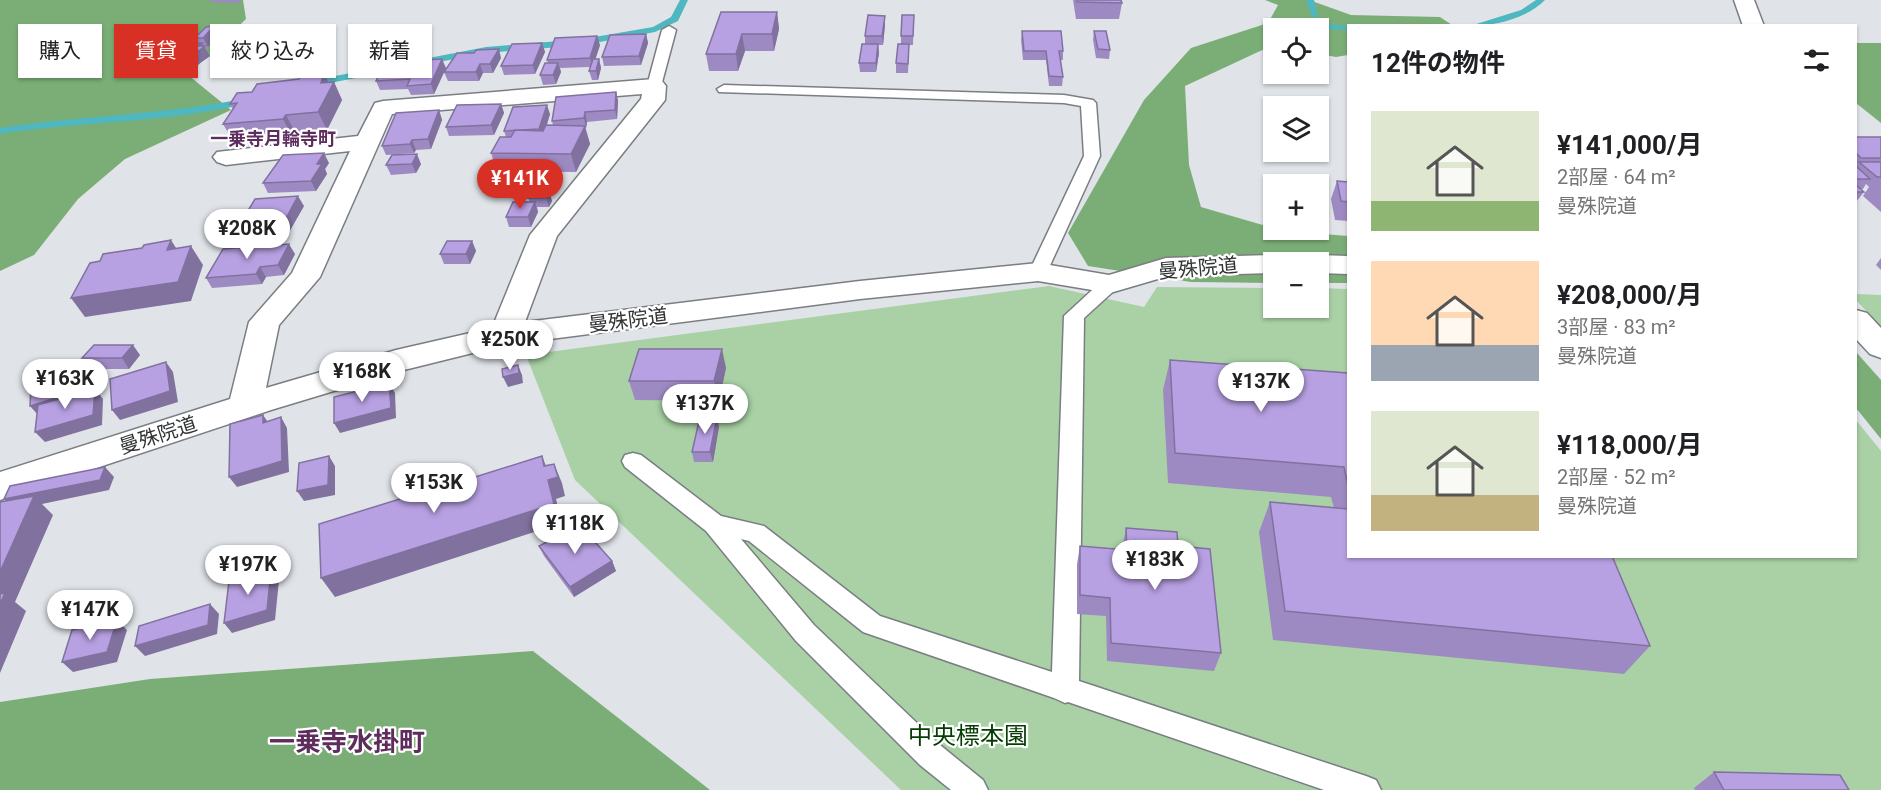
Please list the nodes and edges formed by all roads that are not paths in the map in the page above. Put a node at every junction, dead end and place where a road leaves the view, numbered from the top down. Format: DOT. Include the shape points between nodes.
graph roads {
  1 [pos="1744,0"];
  2 [pos="1753,24"];
  3 [pos="669,30"];
  4 [pos="654,86"];
  5 [pos="724,89"];
  6 [pos="368,142"];
  7 [pos="226,157"];
  8 [pos="1263,264"];
  9 [pos="1329,264"];
  10 [pos="1347,265"];
  11 [pos="1038,272"];
  12 [pos="1110,284"];
  13 [pos="1857,321"];
  14 [pos="505,335"];
  15 [pos="1881,347"];
  16 [pos="245,407"];
  17 [pos="633,461"];
  18 [pos="0,486"];
  19 [pos="714,524"];
  20 [pos="1065,691"];
  21 [pos="973,790"];
  22 [pos="1366,790"];
  1 -- 2 [label="street"];
  3 -- 4 [label="lane"];
  4 -- 6 [label="street" via="383,108"];
  4 -- 14 [label="street" via="653,100 544,235"];
  5 -- 11 [label="lane" via="1088,103 1092,156"];
  6 -- 7 [label="street"];
  6 -- 16 [label="street" via="305,277 264,322"];
  8 -- 12 [label="street, 曼殊院道" via="1166,267"];
  9 -- 10 [label="street"];
  11 -- 12 [label="street, 曼殊院道"];
  11 -- 14 [label="street, 曼殊院道" via="860,290"];
  12 -- 20 [label="lane" via="1074,316"];
  13 -- 15 [label="street"];
  14 -- 16 [label="street, 曼殊院道" via="396,361"];
  16 -- 18 [label="street, 曼殊院道"];
  17 -- 19 [label="lane"];
  19 -- 20 [label="lane" via="756,533 872,624"];
  19 -- 21 [label="lane" via="805,633 930,755"];
  20 -- 22 [label="lane"];
}
